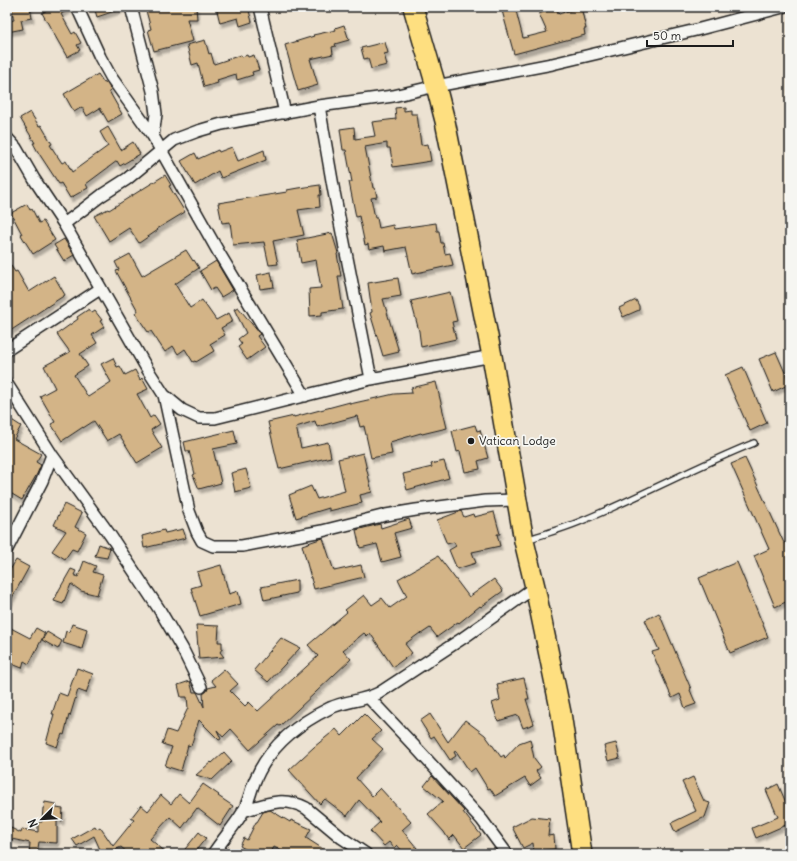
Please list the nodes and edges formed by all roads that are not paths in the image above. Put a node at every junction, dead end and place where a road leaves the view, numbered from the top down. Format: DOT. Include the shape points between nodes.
graph roads {
  1 [pos="77,7"];
  2 [pos="131,7"];
  3 [pos="260,7"];
  4 [pos="413,7"];
  5 [pos="783,7"];
  6 [pos="436,86"];
  7 [pos="319,106"];
  8 [pos="285,113"];
  9 [pos="153,136"];
  10 [pos="7,138"];
  11 [pos="160,150"];
  12 [pos="64,224"];
  13 [pos="100,289"];
  14 [pos="7,350"];
  15 [pos="492,356"];
  16 [pos="371,379"];
  17 [pos="7,384"];
  18 [pos="164,395"];
  19 [pos="305,396"];
  20 [pos="754,443"];
  21 [pos="52,455"];
  22 [pos="517,500"];
  23 [pos="524,541"];
  24 [pos="7,549"];
  25 [pos="535,587"];
  26 [pos="201,687"];
  27 [pos="369,698"];
  28 [pos="243,811"];
  29 [pos="212,854"];
  30 [pos="366,854"];
  31 [pos="507,854"];
  32 [pos="582,854"];
  1 -- 9 [label="street" via="111,77"];
  2 -- 9 [label="street" via="153,91 156,114"];
  3 -- 8 [label="street"];
  4 -- 6 [label="highway"];
  5 -- 6 [label="street" via="552,64"];
  6 -- 7 [label="street" via="393,96"];
  6 -- 15 [label="highway"];
  7 -- 8 [label="street"];
  7 -- 16 [label="street"];
  8 -- 11 [label="street" via="198,131 174,140"];
  9 -- 11 [label="street"];
  10 -- 12 [label="street"];
  11 -- 12 [label="street" via="127,179"];
  11 -- 19 [label="street"];
  12 -- 13 [label="street"];
  13 -- 14 [label="street"];
  13 -- 18 [label="street"];
  15 -- 16 [label="street"];
  15 -- 22 [label="highway"];
  16 -- 19 [label="street"];
  17 -- 21 [label="street"];
  18 -- 19 [label="street" via="182,410 199,418 215,418"];
  18 -- 22 [label="street" via="189,511 202,541 213,546 249,544 416,510 485,501"];
  20 -- 23 [label="lane" via="579,522"];
  21 -- 24 [label="street" via="42,481"];
  21 -- 26 [label="street" via="155,603 179,642"];
  22 -- 23 [label="highway"];
  23 -- 25 [label="highway"];
  25 -- 27 [label="street"];
  25 -- 32 [label="highway" via="561,713"];
  27 -- 28 [label="street" via="330,708 298,726 265,760"];
  27 -- 31 [label="street" via="478,815"];
  28 -- 29 [label="street"];
  28 -- 30 [label="street" via="272,802 299,804"];
}
